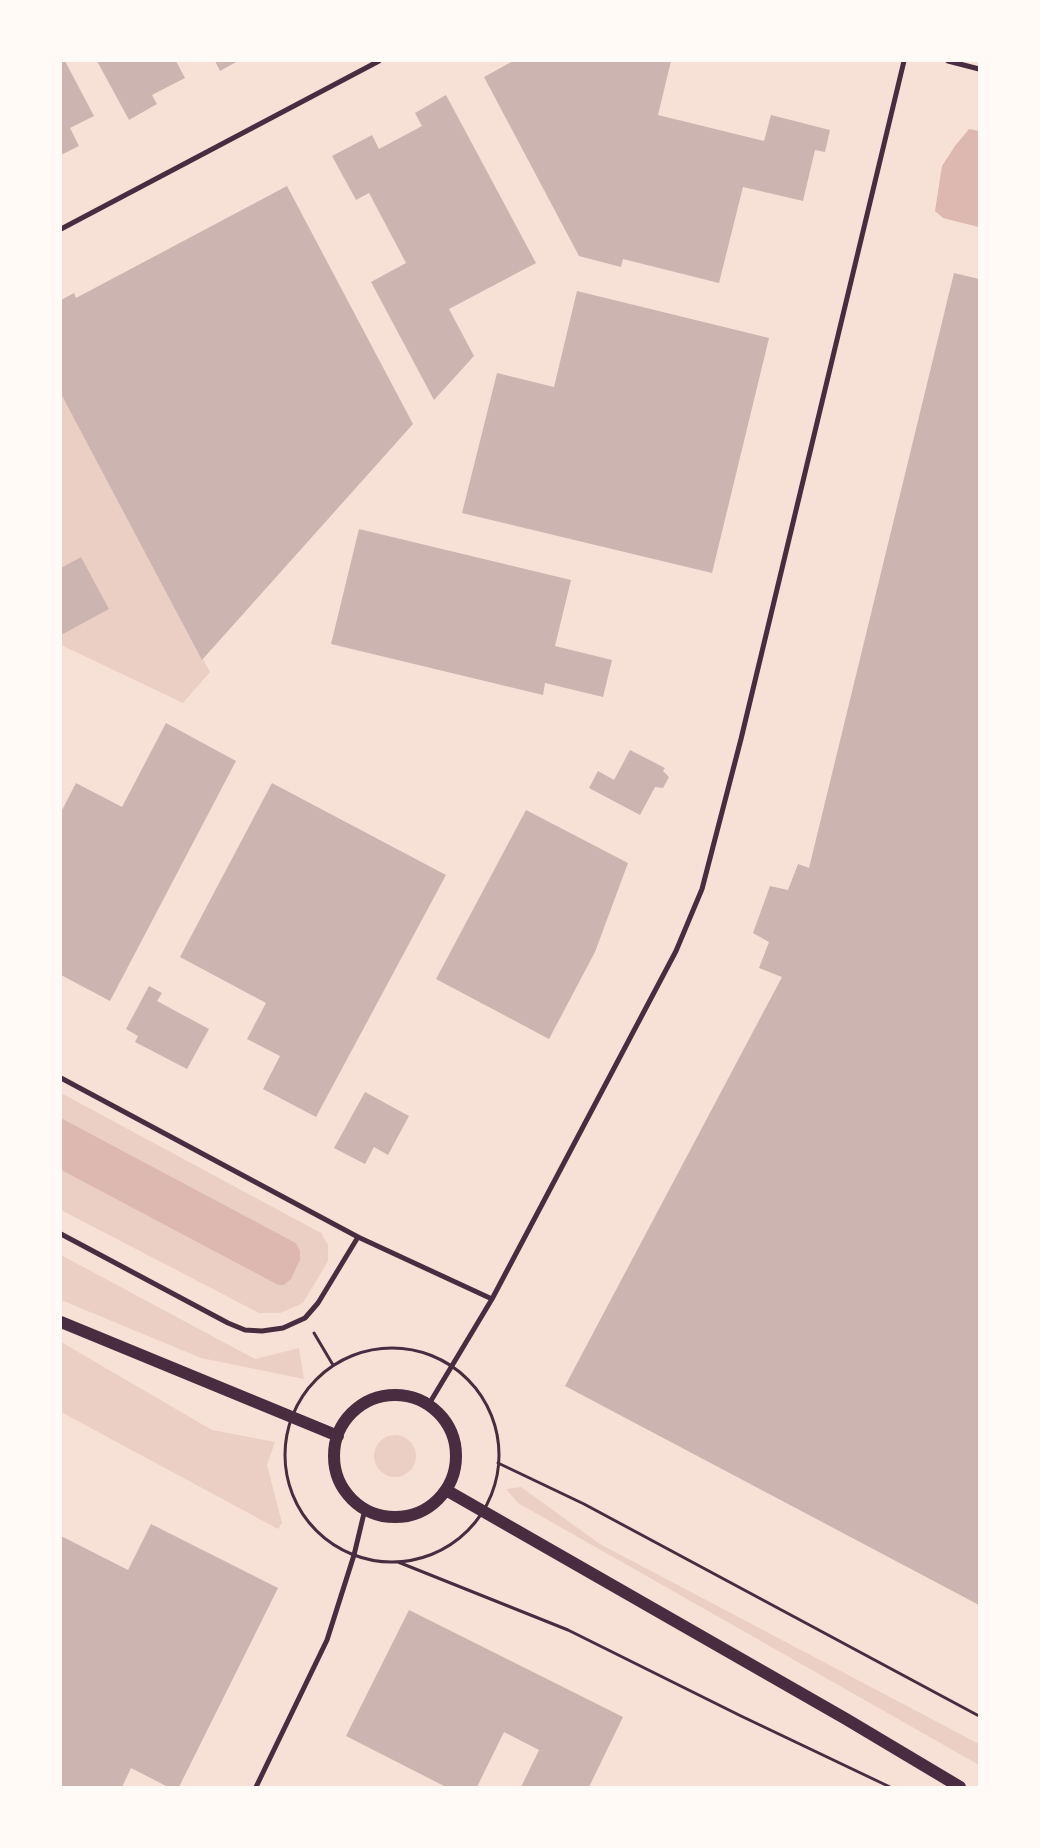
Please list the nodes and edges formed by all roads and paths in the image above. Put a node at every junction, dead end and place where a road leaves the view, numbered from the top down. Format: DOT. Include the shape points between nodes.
graph roads {
  1 [pos="379,61"];
  2 [pos="904,61"];
  3 [pos="948,61"];
  4 [pos="979,69"];
  5 [pos="61,229"];
  6 [pos="61,1078"];
  7 [pos="61,1234"];
  8 [pos="358,1237"];
  9 [pos="492,1299"];
  10 [pos="305,1318"];
  11 [pos="61,1322"];
  12 [pos="333,1365"];
  13 [pos="452,1366"];
  14 [pos="429,1404"];
  15 [pos="291,1415"];
  16 [pos="338,1436"];
  17 [pos="498,1463"];
  18 [pos="446,1490"];
  19 [pos="365,1509"];
  20 [pos="481,1511"];
  21 [pos="354,1555"];
  22 [pos="396,1561"];
  23 [pos="979,1716"];
  24 [pos="256,1787"];
  25 [pos="890,1787"];
  26 [pos="960,1787"];
  1 -- 5 [label="street"];
  2 -- 9 [label="street" via="702,889 676,951"];
  3 -- 4 [label="street"];
  6 -- 8 [label="street"];
  7 -- 10 [label="street" via="245,1330 283,1328"];
  8 -- 9 [label="street"];
  8 -- 10 [label="street" via="318,1303"];
  9 -- 13 [label="street"];
  10 -- 12 [label="path"];
  11 -- 15 [label="main road"];
  12 -- 13 [label="path" via="355,1354 379,1348 404,1348 429,1353"];
  12 -- 15 [label="path" via="317,1378"];
  13 -- 14 [label="street"];
  13 -- 17 [label="path" via="475,1386 492,1414 498,1435"];
  14 -- 16 [label="main road" via="399,1395 368,1401 355,1410"];
  14 -- 18 [label="main road" via="450,1428 455,1443 453,1476"];
  15 -- 16 [label="main road"];
  15 -- 21 [label="path" via="285,1460 289,1485 299,1508 313,1527 332,1544"];
  16 -- 19 [label="main road" via="334,1452 336,1469 352,1499"];
  17 -- 20 [label="path" via="497,1479"];
  17 -- 23 [label="path" via="584,1504"];
  18 -- 19 [label="main road" via="436,1501 409,1515 394,1516"];
  18 -- 20 [label="main road"];
  19 -- 21 [label="street"];
  20 -- 22 [label="path" via="459,1539 435,1553"];
  20 -- 26 [label="main road"];
  21 -- 22 [label="path" via="381,1562"];
  21 -- 24 [label="street" via="326,1640"];
  22 -- 25 [label="path" via="568,1630"];
}
